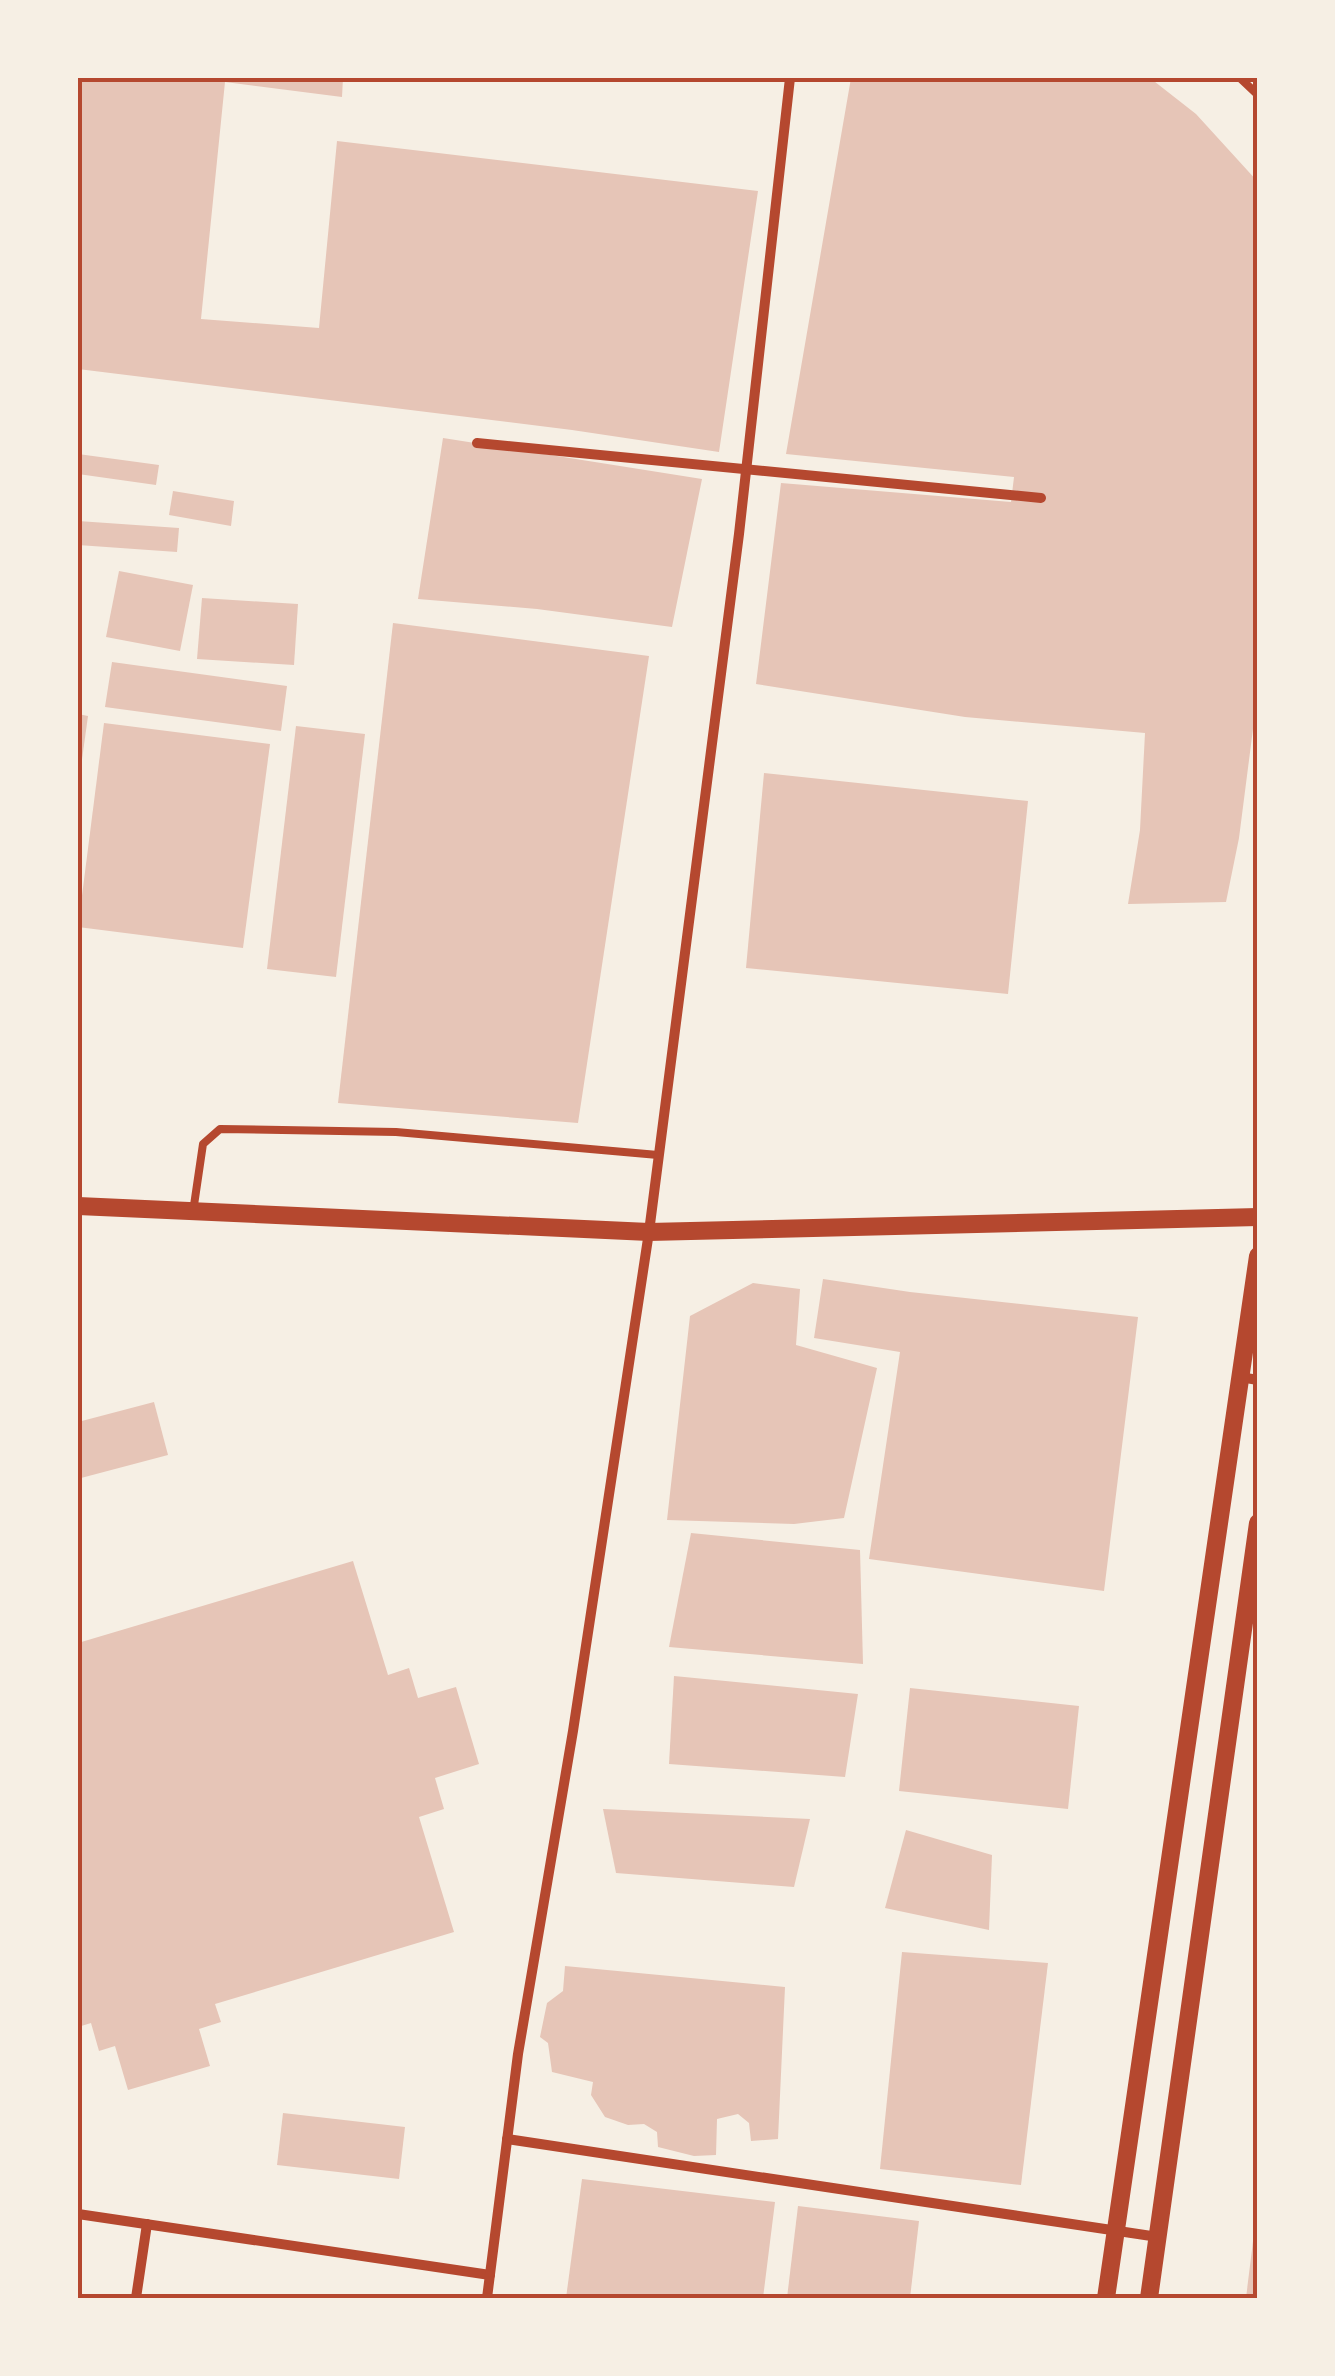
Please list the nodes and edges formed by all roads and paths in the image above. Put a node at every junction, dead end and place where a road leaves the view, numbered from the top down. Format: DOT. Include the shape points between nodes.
graph roads {
  1 [pos="790,78"];
  2 [pos="1240,78"];
  3 [pos="1258,95"];
  4 [pos="477,443"];
  5 [pos="744,472"];
  6 [pos="1041,498"];
  7 [pos="658,1155"];
  8 [pos="78,1206"];
  9 [pos="192,1213"];
  10 [pos="1258,1217"];
  11 [pos="649,1232"];
  12 [pos="1258,1256"];
  13 [pos="1249,1379"];
  14 [pos="1258,1523"];
  15 [pos="507,2139"];
  16 [pos="78,2214"];
  17 [pos="147,2224"];
  18 [pos="1116,2231"];
  19 [pos="1158,2237"];
  20 [pos="490,2275"];
  21 [pos="136,2298"];
  22 [pos="487,2298"];
  23 [pos="1106,2298"];
  24 [pos="1149,2298"];
  1 -- 5 [label="street"];
  2 -- 3 [label="lane"];
  4 -- 5 [label="street"];
  5 -- 6 [label="street"];
  5 -- 7 [label="street"];
  7 -- 9 [label="lane" via="396,1132 220,1129 204,1144"];
  7 -- 11 [label="street"];
  8 -- 9 [label="street"];
  9 -- 11 [label="street"];
  10 -- 11 [label="street"];
  11 -- 15 [label="street"];
  12 -- 13 [label="street"];
  13 -- 18 [label="street"];
  14 -- 19 [label="street"];
  15 -- 18 [label="street"];
  15 -- 20 [label="street"];
  16 -- 17 [label="street"];
  17 -- 20 [label="street"];
  17 -- 21 [label="street"];
  18 -- 19 [label="street"];
  18 -- 23 [label="street"];
  19 -- 24 [label="street"];
  20 -- 22 [label="street"];
}
